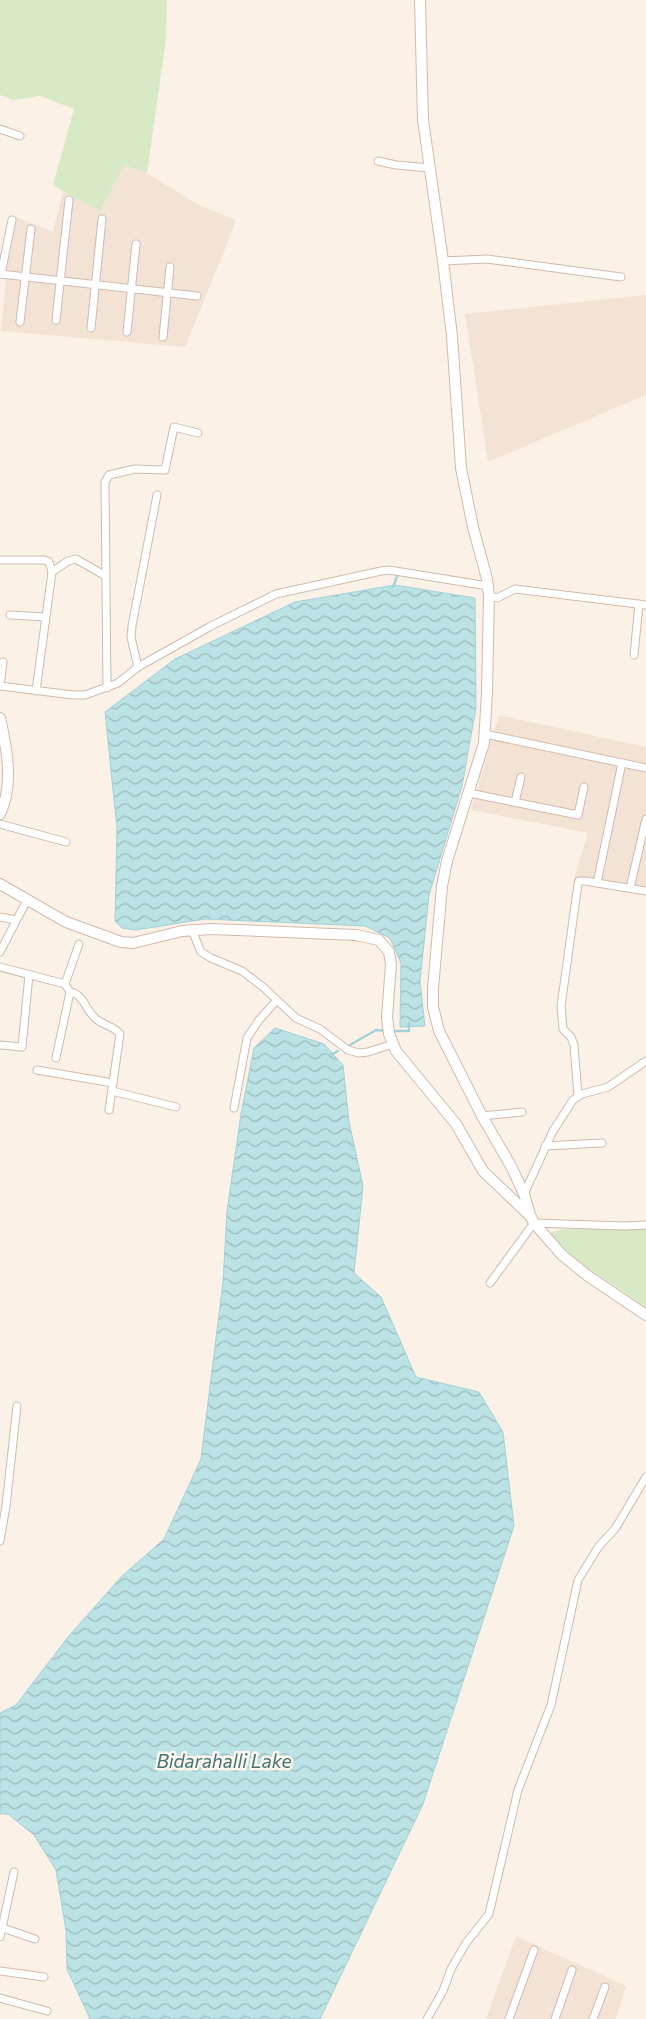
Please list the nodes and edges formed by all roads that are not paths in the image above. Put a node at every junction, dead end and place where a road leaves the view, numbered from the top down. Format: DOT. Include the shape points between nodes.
graph roads {
  1 [pos="420,0"];
  2 [pos="0,129"];
  3 [pos="20,136"];
  4 [pos="378,161"];
  5 [pos="430,168"];
  6 [pos="69,200"];
  7 [pos="102,219"];
  8 [pos="12,220"];
  9 [pos="31,228"];
  10 [pos="136,244"];
  11 [pos="443,261"];
  12 [pos="170,267"];
  13 [pos="0,274"];
  14 [pos="24,277"];
  15 [pos="621,277"];
  16 [pos="60,281"];
  17 [pos="95,285"];
  18 [pos="132,289"];
  19 [pos="167,293"];
  20 [pos="197,296"];
  21 [pos="56,320"];
  22 [pos="20,322"];
  23 [pos="91,328"];
  24 [pos="127,332"];
  25 [pos="163,337"];
  26 [pos="198,433"];
  27 [pos="157,496"];
  28 [pos="0,560"];
  29 [pos="52,572"];
  30 [pos="104,575"];
  31 [pos="488,591"];
  32 [pos="642,605"];
  33 [pos="10,615"];
  34 [pos="45,617"];
  35 [pos="634,655"];
  36 [pos="3,662"];
  37 [pos="138,667"];
  38 [pos="0,686"];
  39 [pos="106,688"];
  40 [pos="36,691"];
  41 [pos="0,718"];
  42 [pos="485,734"];
  43 [pos="622,763"];
  44 [pos="646,768"];
  45 [pos="521,777"];
  46 [pos="584,787"];
  47 [pos="469,793"];
  48 [pos="516,802"];
  49 [pos="1,808"];
  50 [pos="646,819"];
  51 [pos="0,824"];
  52 [pos="66,842"];
  53 [pos="597,883"];
  54 [pos="0,884"];
  55 [pos="630,888"];
  56 [pos="646,891"];
  57 [pos="27,900"];
  58 [pos="0,917"];
  59 [pos="16,920"];
  60 [pos="192,930"];
  61 [pos="79,944"];
  62 [pos="0,952"];
  63 [pos="0,967"];
  64 [pos="29,974"];
  65 [pos="65,984"];
  66 [pos="70,992"];
  67 [pos="276,1001"];
  68 [pos="393,1044"];
  69 [pos="0,1045"];
  70 [pos="56,1058"];
  71 [pos="646,1061"];
  72 [pos="38,1070"];
  73 [pos="113,1083"];
  74 [pos="112,1091"];
  75 [pos="578,1096"];
  76 [pos="176,1107"];
  77 [pos="234,1108"];
  78 [pos="109,1110"];
  79 [pos="522,1112"];
  80 [pos="482,1116"];
  81 [pos="602,1143"];
  82 [pos="545,1146"];
  83 [pos="524,1194"];
  84 [pos="532,1219"];
  85 [pos="646,1225"];
  86 [pos="490,1282"];
  87 [pos="646,1315"];
  88 [pos="17,1406"];
  89 [pos="646,1477"];
  90 [pos="0,1541"];
  91 [pos="14,1872"];
  92 [pos="1,1927"];
  93 [pos="0,1937"];
  94 [pos="35,1939"];
  95 [pos="534,1950"];
  96 [pos="572,1970"];
  97 [pos="0,1971"];
  98 [pos="44,1977"];
  99 [pos="605,1987"];
  100 [pos="0,1998"];
  101 [pos="48,2011"];
  102 [pos="427,2019"];
  103 [pos="509,2019"];
  104 [pos="555,2019"];
  105 [pos="593,2019"];
  1 -- 5 [label="street" via="422,106"];
  2 -- 3 [label="street"];
  4 -- 5 [label="street"];
  5 -- 11 [label="street"];
  6 -- 16 [label="street"];
  7 -- 17 [label="street"];
  8 -- 13 [label="street"];
  9 -- 14 [label="street"];
  10 -- 18 [label="street"];
  11 -- 15 [label="street" via="487,259"];
  11 -- 31 [label="street" via="461,468"];
  12 -- 19 [label="street"];
  13 -- 14 [label="street"];
  14 -- 16 [label="street"];
  14 -- 22 [label="street"];
  16 -- 17 [label="street"];
  16 -- 21 [label="street"];
  17 -- 18 [label="street"];
  17 -- 23 [label="street"];
  18 -- 19 [label="street"];
  18 -- 24 [label="street"];
  19 -- 20 [label="street"];
  19 -- 25 [label="street"];
  26 -- 30 [label="street" via="174,427 165,470 135,469 109,475 104,482"];
  27 -- 37 [label="street" via="132,626 131,637"];
  28 -- 29 [label="street" via="44,560 49,562"];
  29 -- 30 [label="street" via="76,559"];
  29 -- 34 [label="street"];
  30 -- 39 [label="street"];
  31 -- 32 [label="street" via="497,598 516,589"];
  31 -- 37 [label="street" via="381,571 276,594"];
  31 -- 42 [label="street"];
  32 -- 35 [label="street"];
  33 -- 34 [label="street"];
  34 -- 40 [label="street"];
  36 -- 38 [label="street"];
  37 -- 39 [label="street" via="123,680"];
  38 -- 40 [label="street"];
  39 -- 40 [label="street" via="85,695"];
  41 -- 49 [label="street" via="7,770"];
  42 -- 43 [label="street"];
  42 -- 47 [label="street"];
  43 -- 44 [label="street"];
  43 -- 53 [label="street"];
  45 -- 48 [label="street"];
  46 -- 48 [label="street" via="578,815"];
  47 -- 48 [label="street"];
  47 -- 80 [label="street" via="442,886 432,997 439,1031"];
  50 -- 55 [label="street"];
  51 -- 52 [label="street"];
  53 -- 55 [label="street"];
  53 -- 75 [label="street" via="581,880 578,884 561,998 563,1030 574,1045"];
  54 -- 57 [label="street"];
  55 -- 56 [label="street"];
  57 -- 59 [label="street"];
  57 -- 60 [label="street" via="66,922 121,942 133,943"];
  58 -- 59 [label="street"];
  59 -- 62 [label="street"];
  60 -- 67 [label="street" via="201,952 242,971"];
  60 -- 68 [label="street" via="347,934 375,938 383,943 390,958 387,1017"];
  61 -- 65 [label="street"];
  63 -- 64 [label="street"];
  64 -- 65 [label="street"];
  64 -- 69 [label="street" via="22,1048"];
  65 -- 66 [label="street"];
  66 -- 70 [label="street"];
  66 -- 73 [label="street" via="77,994 93,1016 120,1034"];
  67 -- 68 [label="street" via="296,1018 320,1029 348,1050 368,1052"];
  67 -- 77 [label="street" via="247,1038"];
  68 -- 84 [label="street" via="405,1064 456,1124 483,1170"];
  71 -- 75 [label="street" via="608,1087"];
  72 -- 73 [label="street"];
  73 -- 74 [label="street"];
  74 -- 76 [label="street"];
  74 -- 78 [label="street"];
  75 -- 82 [label="street"];
  79 -- 80 [label="street"];
  80 -- 83 [label="street"];
  81 -- 82 [label="street"];
  82 -- 83 [label="street"];
  83 -- 84 [label="street"];
  84 -- 85 [label="street"];
  84 -- 86 [label="street"];
  84 -- 87 [label="street" via="562,1255"];
  88 -- 90 [label="street"];
  89 -- 102 [label="street" via="615,1529 578,1580 551,1705 518,1790 489,1914 466,1943"];
  91 -- 92 [label="street"];
  92 -- 93 [label="street"];
  92 -- 94 [label="street"];
  95 -- 103 [label="street"];
  96 -- 104 [label="street"];
  97 -- 98 [label="street"];
  99 -- 105 [label="street"];
  100 -- 101 [label="street"];
}
